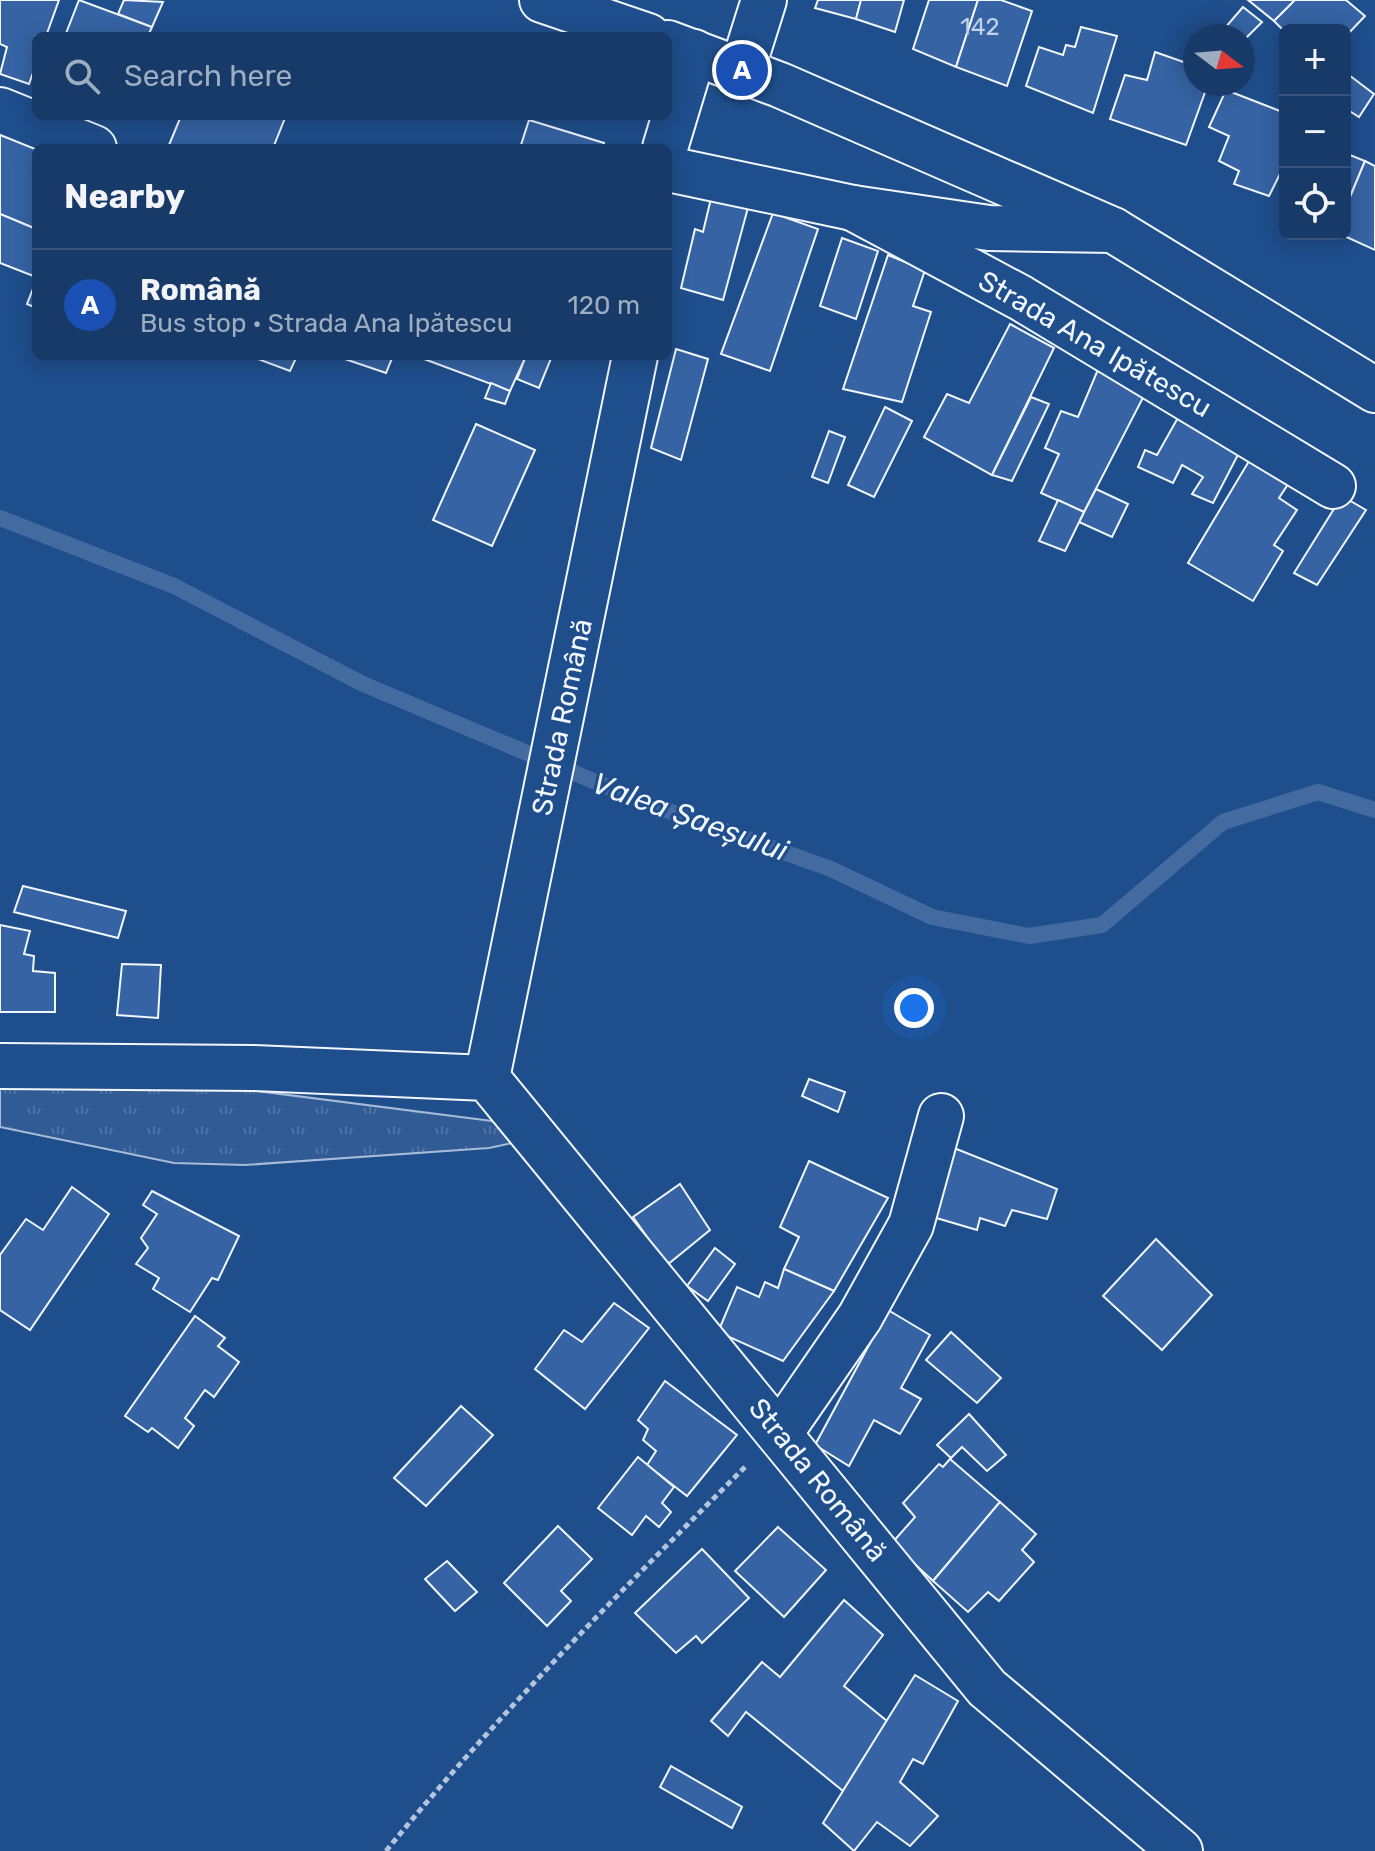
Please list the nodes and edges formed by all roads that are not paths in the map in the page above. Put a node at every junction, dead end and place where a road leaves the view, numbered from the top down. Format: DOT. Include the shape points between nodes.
graph roads {
  1 [pos="542,0"];
  2 [pos="764,0"];
  3 [pos="636,32"];
  4 [pos="681,47"];
  5 [pos="742,70"];
  6 [pos="672,104"];
  7 [pos="0,110"];
  8 [pos="669,120"];
  9 [pos="84,144"];
  10 [pos="666,144"];
  11 [pos="672,170"];
  12 [pos="853,208"];
  13 [pos="1113,230"];
  14 [pos="634,360"];
  15 [pos="1375,390"];
  16 [pos="1333,486"];
  17 [pos="0,1066"];
  18 [pos="487,1078"];
  19 [pos="941,1116"];
  20 [pos="780,1433"];
  21 [pos="1180,1851"];
  1 -- 3 [label="street"];
  2 -- 5 [label="street"];
  4 -- 5 [label="street"];
  4 -- 6 [label="street"];
  5 -- 13 [label="street"];
  7 -- 9 [label="street"];
  8 -- 10 [label="street"];
  11 -- 12 [label="street, Strada Ana Ipătescu"];
  12 -- 13 [label="street, Strada Ana Ipătescu" via="989,228"];
  12 -- 16 [label="street, Strada Ana Ipătescu" via="1021,298"];
  13 -- 15 [label="street"];
  14 -- 18 [label="street, Strada Română"];
  17 -- 18 [label="street" via="254,1068"];
  18 -- 20 [label="street, Strada Română"];
  19 -- 20 [label="street" via="911,1225 860,1317"];
  20 -- 21 [label="street, Strada Română" via="987,1688"];
}
